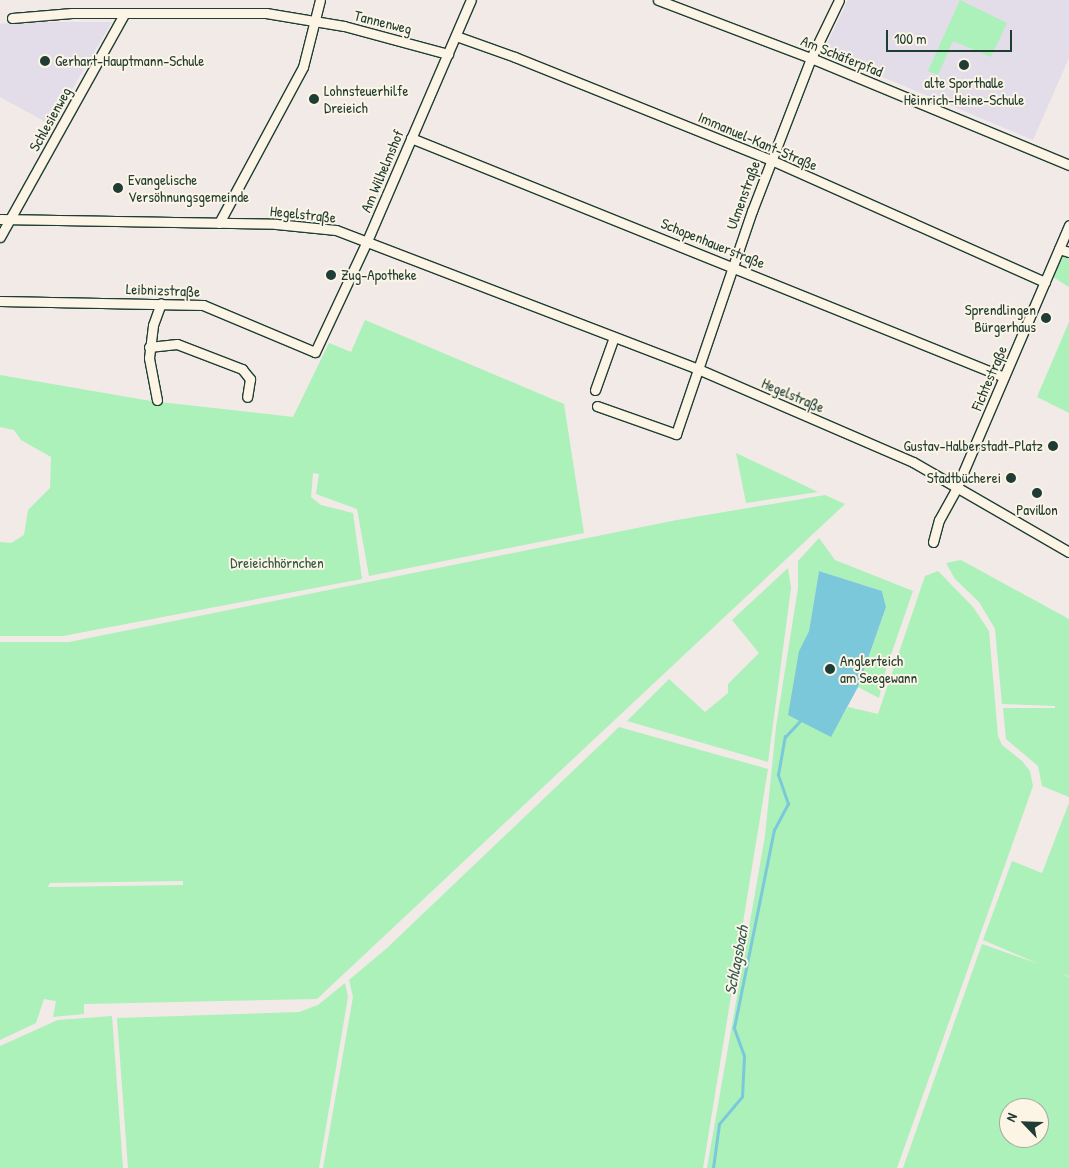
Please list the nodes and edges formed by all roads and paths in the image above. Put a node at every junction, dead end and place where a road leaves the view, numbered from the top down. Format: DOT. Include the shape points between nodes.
graph roads {
  1 [pos="320,0"];
  2 [pos="471,0"];
  3 [pos="658,0"];
  4 [pos="840,0"];
  5 [pos="124,14"];
  6 [pos="12,18"];
  7 [pos="314,21"];
  8 [pos="456,36"];
  9 [pos="448,54"];
  10 [pos="811,58"];
  11 [pos="411,138"];
  12 [pos="771,160"];
  13 [pos="1069,164"];
  14 [pos="0,219"];
  15 [pos="10,219"];
  16 [pos="219,223"];
  17 [pos="1069,225"];
  18 [pos="0,238"];
  19 [pos="367,241"];
  20 [pos="1059,249"];
  21 [pos="1069,252"];
  22 [pos="732,265"];
  23 [pos="1045,282"];
  24 [pos="0,301"];
  25 [pos="161,303"];
  26 [pos="614,337"];
  27 [pos="149,347"];
  28 [pos="315,352"];
  29 [pos="698,369"];
  30 [pos="1004,377"];
  31 [pos="595,390"];
  32 [pos="247,397"];
  33 [pos="157,400"];
  34 [pos="597,406"];
  35 [pos="956,489"];
  36 [pos="933,542"];
  37 [pos="1069,552"];
  1 -- 7 [label="street"];
  2 -- 8 [label="street, Am Wilhelmshof"];
  3 -- 10 [label="street, Am Schäferpfad"];
  4 -- 10 [label="street, Ulmenstraße"];
  5 -- 6 [label="street, Tannenweg" via="72,13"];
  5 -- 7 [label="street, Tannenweg" via="266,13"];
  5 -- 15 [label="street, Schlesienweg"];
  7 -- 9 [label="street, Tannenweg"];
  7 -- 16 [label="street" via="303,67"];
  8 -- 9 [label="street, Am Wilhelmshof"];
  8 -- 12 [label="street, Immanuel-Kant-Straße" via="515,56"];
  9 -- 11 [label="street, Am Wilhelmshof"];
  10 -- 12 [label="street, Ulmenstraße"];
  10 -- 13 [label="street, Am Schäferpfad"];
  11 -- 19 [label="street, Am Wilhelmshof"];
  11 -- 22 [label="street, Schopenhauerstraße"];
  12 -- 22 [label="street, Ulmenstraße"];
  12 -- 23 [label="street, Immanuel-Kant-Straße"];
  14 -- 15 [label="street, Hegelstraße"];
  15 -- 16 [label="street, Hegelstraße"];
  15 -- 18 [label="street, Schlesienweg"];
  16 -- 19 [label="street, Hegelstraße" via="326,228"];
  17 -- 20 [label="street, Fichtestraße"];
  19 -- 26 [label="street, Hegelstraße"];
  19 -- 28 [label="street, Am Wilhelmshof"];
  20 -- 21 [label="street"];
  20 -- 23 [label="street, Fichtestraße"];
  22 -- 29 [label="street, Ulmenstraße"];
  22 -- 30 [label="street, Schopenhauerstraße"];
  23 -- 30 [label="street, Fichtestraße"];
  24 -- 25 [label="street, Leibnizstraße"];
  25 -- 27 [label="street"];
  25 -- 28 [label="street, Leibnizstraße" via="203,305"];
  26 -- 29 [label="street, Hegelstraße"];
  26 -- 31 [label="street"];
  27 -- 32 [label="street" via="177,344 242,369 249,375"];
  27 -- 33 [label="street" via="149,368"];
  29 -- 34 [label="street, Ulmenstraße" via="676,434"];
  29 -- 35 [label="street, Hegelstraße" via="913,462"];
  30 -- 35 [label="street, Fichtestraße"];
  35 -- 36 [label="street, Fichtestraße" via="939,520"];
  35 -- 37 [label="street, Hegelstraße"];
}
